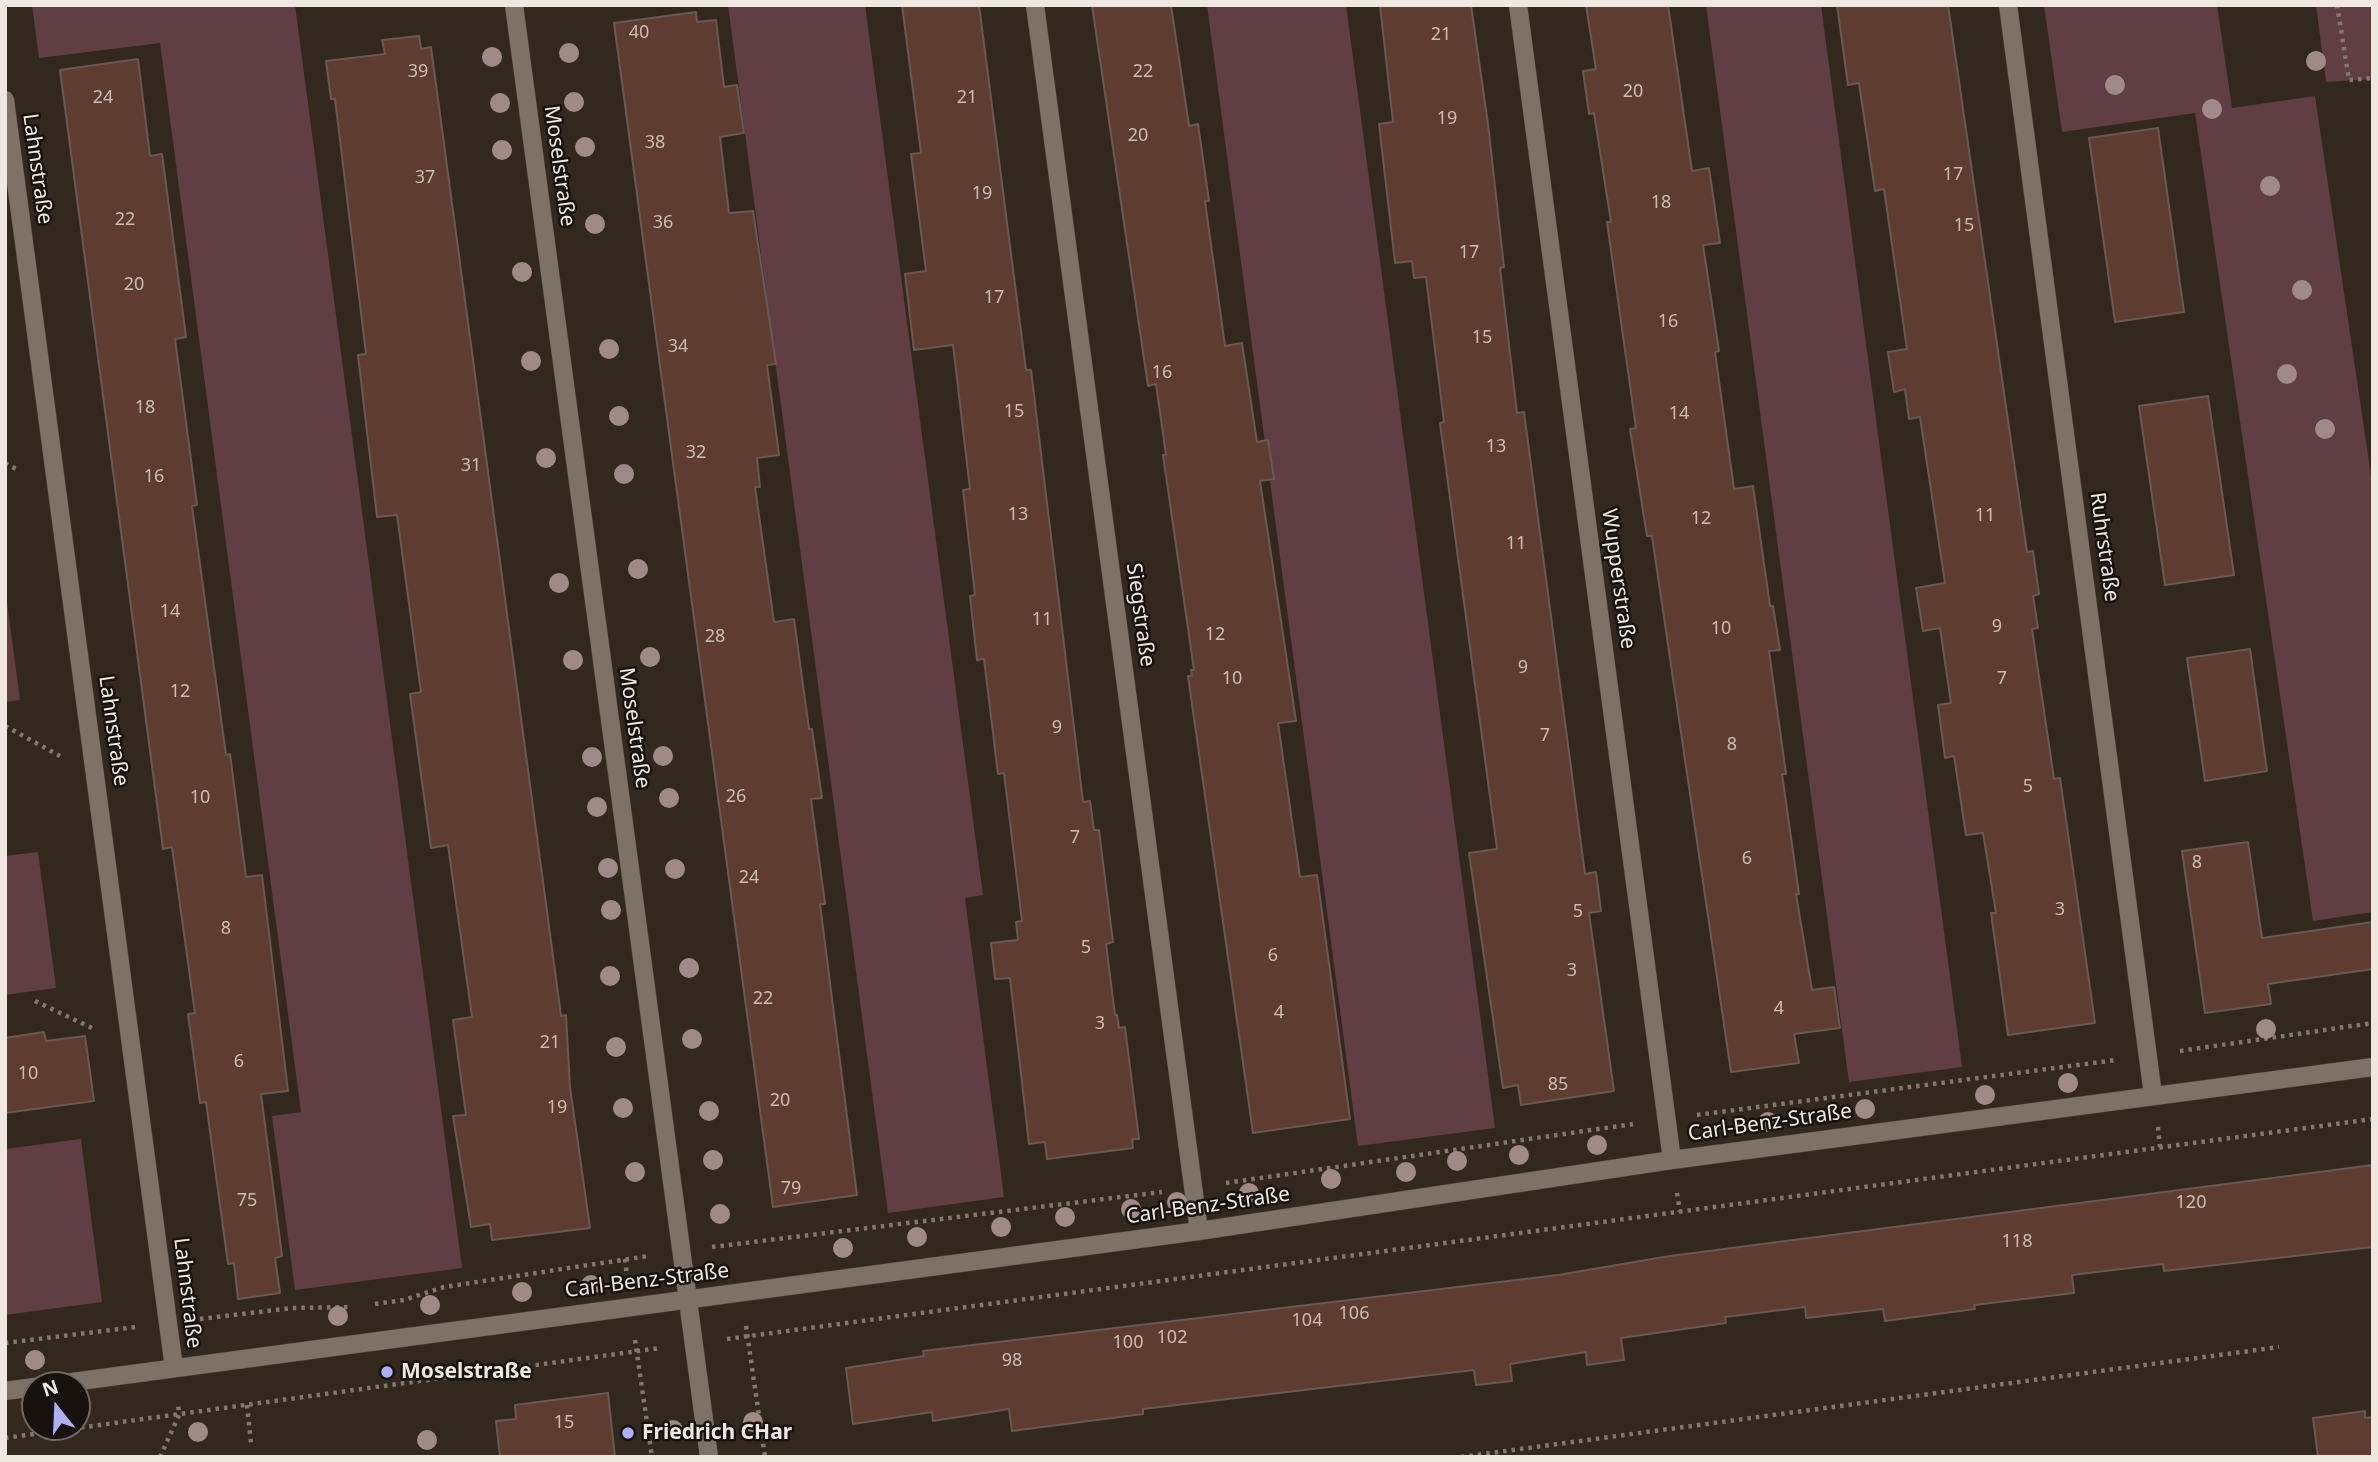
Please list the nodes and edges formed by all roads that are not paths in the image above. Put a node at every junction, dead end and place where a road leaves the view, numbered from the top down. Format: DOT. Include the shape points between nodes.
graph roads {
  1 [pos="514,5"];
  2 [pos="1035,5"];
  3 [pos="1518,5"];
  4 [pos="2008,5"];
  5 [pos="5,100"];
  6 [pos="2373,1067"];
  7 [pos="2153,1095"];
  8 [pos="1672,1160"];
  9 [pos="1199,1231"];
  10 [pos="687,1298"];
  11 [pos="174,1368"];
  12 [pos="91,1379"];
  13 [pos="709,1457"];
  1 -- 10 [label="street, Moselstraße"];
  2 -- 9 [label="street, Siegstraße"];
  3 -- 8 [label="street, Wupperstraße"];
  4 -- 7 [label="street, Ruhrstraße"];
  5 -- 11 [label="street, Lahnstraße"];
  6 -- 7 [label="street, Carl-Benz-Straße"];
  7 -- 8 [label="street, Carl-Benz-Straße"];
  8 -- 9 [label="street, Carl-Benz-Straße"];
  9 -- 10 [label="street, Carl-Benz-Straße"];
  10 -- 11 [label="street, Carl-Benz-Straße"];
  10 -- 13 [label="street, Moselstraße"];
  11 -- 12 [label="street, Carl-Benz-Straße"];
}
